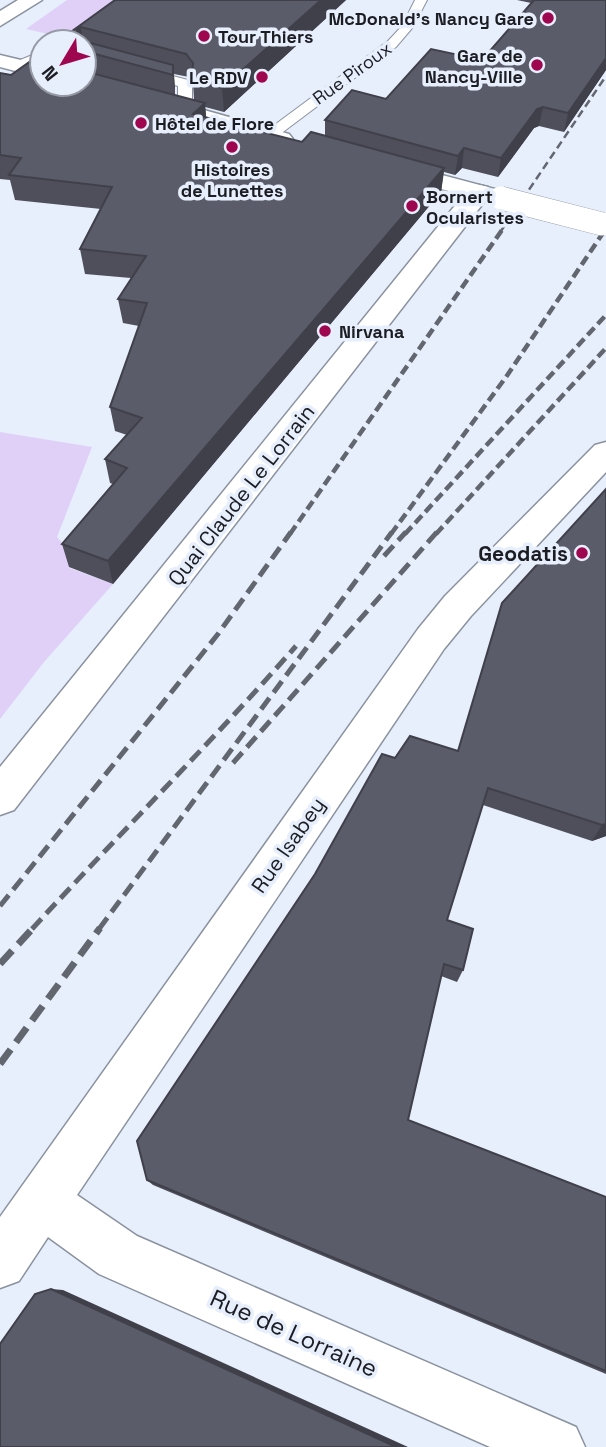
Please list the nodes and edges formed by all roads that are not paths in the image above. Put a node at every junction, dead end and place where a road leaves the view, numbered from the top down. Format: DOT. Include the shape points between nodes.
graph roads {
  1 [pos="32,0"];
  2 [pos="422,0"];
  3 [pos="0,20"];
  4 [pos="28,58"];
  5 [pos="98,61"];
  6 [pos="7,63"];
  7 [pos="28,68"];
  8 [pos="98,87"];
  9 [pos="186,110"];
  10 [pos="270,135"];
  11 [pos="308,146"];
  12 [pos="372,163"];
  13 [pos="490,195"];
  14 [pos="606,225"];
  15 [pos="606,453"];
  16 [pos="0,797"];
  17 [pos="42,1201"];
  18 [pos="0,1262"];
  19 [pos="556,1447"];
  1 -- 3 [label="street"];
  2 -- 10 [label="lane, Rue Piroux" via="392,44"];
  4 -- 6 [label="lane"];
  5 -- 9 [label="lane" via="184,83"];
  6 -- 7 [label="street"];
  8 -- 9 [label="street"];
  9 -- 10 [label="street"];
  10 -- 11 [label="street"];
  12 -- 13 [label="street"];
  13 -- 14 [label="street, bridge"];
  13 -- 16 [label="street, Quai Claude Le Lorrain"];
  15 -- 17 [label="street, Rue Isabey" via="431,639"];
  17 -- 18 [label="street, Rue Isabey"];
  17 -- 19 [label="street, Rue de Lorraine" via="118,1255"];
}
